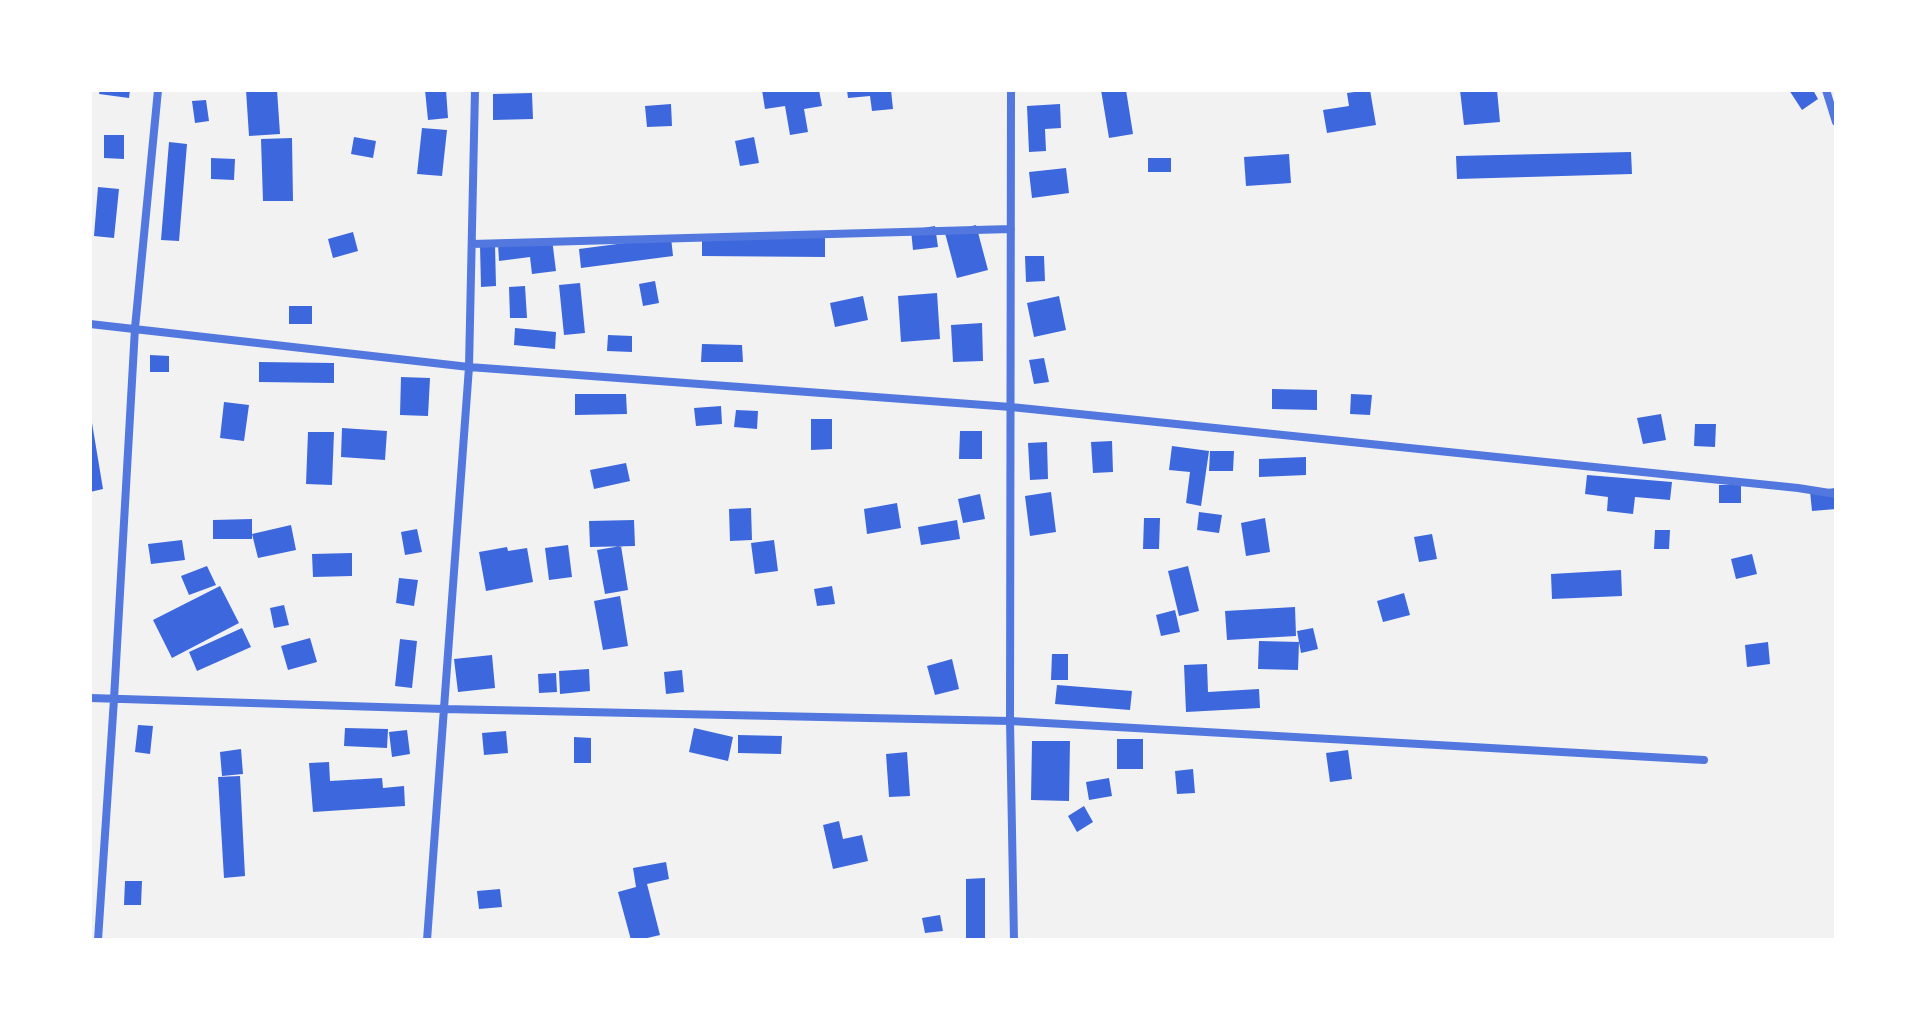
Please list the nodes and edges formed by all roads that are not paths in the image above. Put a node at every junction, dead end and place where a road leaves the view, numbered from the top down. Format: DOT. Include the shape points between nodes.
graph roads {
  1 [pos="158,90"];
  2 [pos="475,90"];
  3 [pos="1011,90"];
  4 [pos="1826,90"];
  5 [pos="1836,122"];
  6 [pos="1011,229"];
  7 [pos="472,244"];
  8 [pos="90,324"];
  9 [pos="135,328"];
  10 [pos="469,367"];
  11 [pos="1011,407"];
  12 [pos="1836,494"];
  13 [pos="90,698"];
  14 [pos="114,699"];
  15 [pos="444,709"];
  16 [pos="1010,721"];
  17 [pos="1704,760"];
  18 [pos="98,940"];
  19 [pos="427,940"];
  20 [pos="1014,940"];
  1 -- 9 [label="street"];
  2 -- 7 [label="street"];
  3 -- 6 [label="street"];
  4 -- 5 [label="street"];
  6 -- 7 [label="street"];
  6 -- 11 [label="street"];
  7 -- 10 [label="street"];
  8 -- 9 [label="street"];
  9 -- 10 [label="street"];
  9 -- 14 [label="street"];
  10 -- 11 [label="street"];
  10 -- 15 [label="street"];
  11 -- 12 [label="street"];
  11 -- 16 [label="street"];
  13 -- 14 [label="street"];
  14 -- 15 [label="street"];
  14 -- 18 [label="street"];
  15 -- 16 [label="street"];
  15 -- 19 [label="street"];
  16 -- 17 [label="street"];
  16 -- 20 [label="street"];
}
